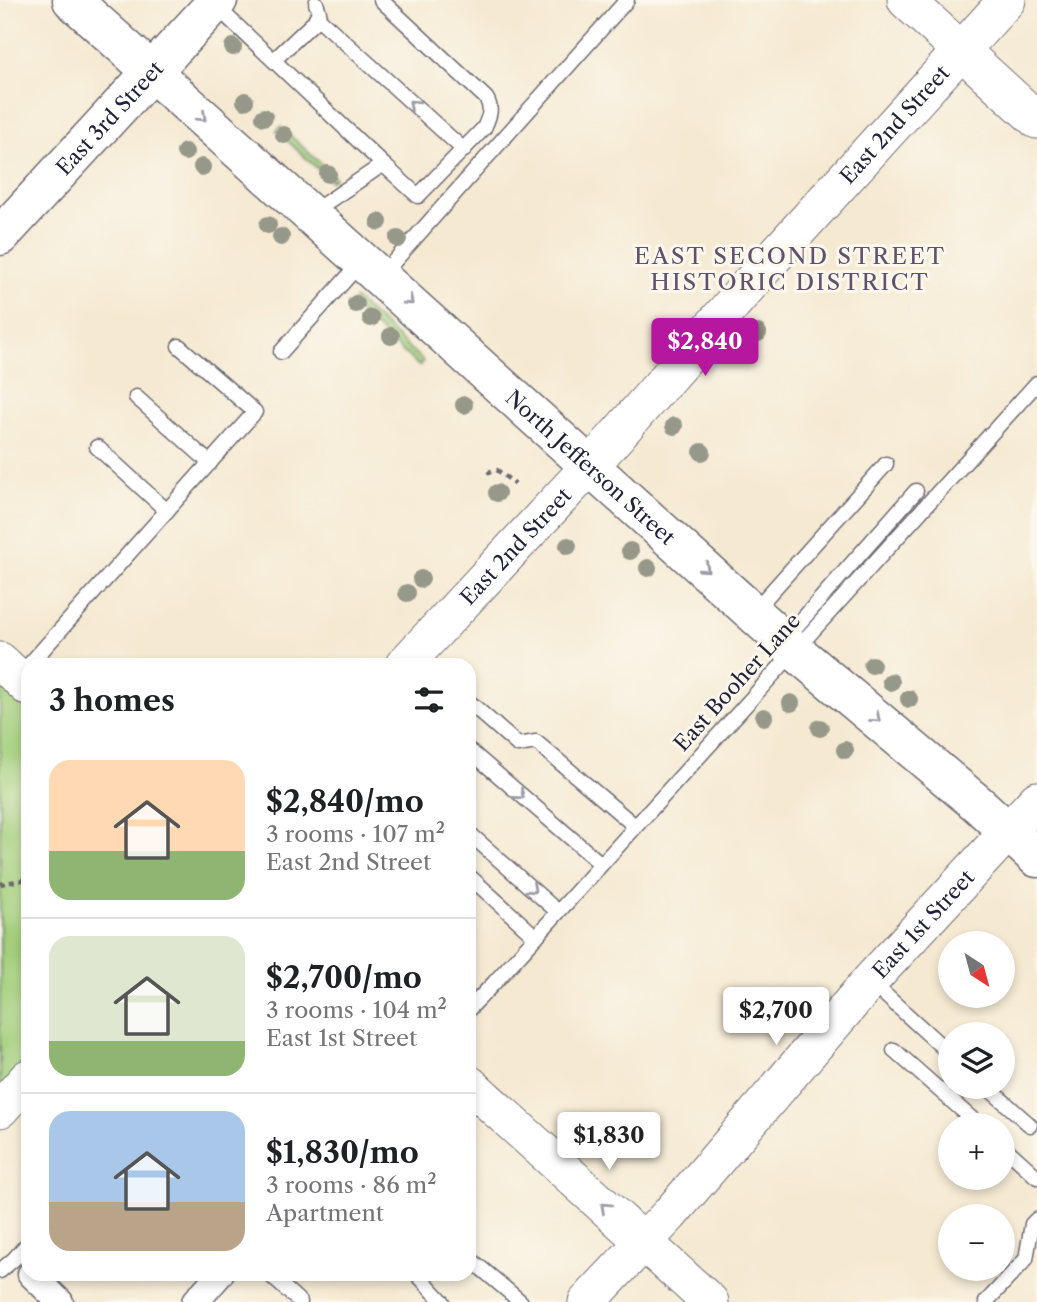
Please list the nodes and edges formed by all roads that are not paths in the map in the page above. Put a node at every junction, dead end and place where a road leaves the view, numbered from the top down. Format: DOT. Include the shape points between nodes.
graph roads {
  1 [pos="72,0"];
  2 [pos="381,0"];
  3 [pos="627,0"];
  4 [pos="906,0"];
  5 [pos="1007,0"];
  6 [pos="216,2"];
  7 [pos="316,5"];
  8 [pos="961,50"];
  9 [pos="274,60"];
  10 [pos="152,71"];
  11 [pos="1037,120"];
  12 [pos="464,150"];
  13 [pos="386,166"];
  14 [pos="310,214"];
  15 [pos="0,236"];
  16 [pos="372,268"];
  17 [pos="179,346"];
  18 [pos="281,352"];
  19 [pos="1037,383"];
  20 [pos="136,397"];
  21 [pos="97,447"];
  22 [pos="210,463"];
  23 [pos="886,464"];
  24 [pos="590,465"];
  25 [pos="916,491"];
  26 [pos="167,511"];
  27 [pos="753,612"];
  28 [pos="789,645"];
  29 [pos="33,658"];
  30 [pos="418,658"];
  31 [pos="476,708"];
  32 [pos="476,756"];
  33 [pos="1037,800"];
  34 [pos="635,826"];
  35 [pos="1008,832"];
  36 [pos="476,839"];
  37 [pos="1037,858"];
  38 [pos="601,864"];
  39 [pos="476,882"];
  40 [pos="558,912"];
  41 [pos="536,937"];
  42 [pos="870,981"];
  43 [pos="476,1001"];
  44 [pos="938,1043"];
  45 [pos="894,1050"];
  46 [pos="21,1086"];
  47 [pos="476,1090"];
  48 [pos="1002,1099"];
  49 [pos="0,1109"];
  50 [pos="965,1113"];
  51 [pos="1035,1125"];
  52 [pos="1015,1157"];
  53 [pos="1037,1177"];
  54 [pos="1037,1219"];
  55 [pos="644,1242"];
  56 [pos="476,1264"];
  57 [pos="38,1281"];
  58 [pos="214,1281"];
  59 [pos="277,1281"];
  60 [pos="424,1281"];
  61 [pos="60,1302"];
  62 [pos="195,1302"];
  63 [pos="300,1302"];
  64 [pos="443,1302"];
  65 [pos="521,1302"];
  66 [pos="587,1302"];
  67 [pos="710,1302"];
  68 [pos="986,1302"];
  1 -- 10 [label="main road, North Jefferson Street"];
  2 -- 12 [label="lane" via="489,102 484,128"];
  3 -- 16 [label="lane"];
  4 -- 8 [label="street"];
  5 -- 8 [label="street, East 2nd Street"];
  6 -- 9 [label="lane"];
  6 -- 10 [label="main road, East 3rd Street"];
  7 -- 9 [label="lane"];
  12 -- 7 [label="lane, one-way"];
  8 -- 11 [label="street"];
  8 -- 24 [label="street, East 2nd Street"];
  9 -- 13 [label="lane"];
  10 -- 14 [label="main road, North Jefferson Street, one-way"];
  10 -- 15 [label="main road, East 3rd Street"];
  12 -- 13 [label="lane" via="418,196"];
  13 -- 14 [label="lane"];
  14 -- 16 [label="main road, North Jefferson Street"];
  16 -- 18 [label="lane"];
  16 -- 24 [label="main road, North Jefferson Street, one-way"];
  17 -- 22 [label="lane" via="255,412"];
  19 -- 28 [label="lane, East Booher Lane"];
  20 -- 22 [label="lane"];
  21 -- 26 [label="lane"];
  22 -- 26 [label="lane"];
  23 -- 27 [label="lane"];
  24 -- 27 [label="main road, North Jefferson Street, one-way"];
  24 -- 30 [label="street, East 2nd Street"];
  25 -- 28 [label="lane"];
  26 -- 29 [label="lane"];
  27 -- 28 [label="main road, North Jefferson Street"];
  28 -- 34 [label="lane, East Booher Lane"];
  28 -- 35 [label="main road, North Jefferson Street, one-way"];
  31 -- 34 [label="lane" via="518,745 536,742"];
  32 -- 38 [label="lane, one-way"];
  33 -- 35 [label="street, East 1st Street"];
  34 -- 38 [label="lane, East Booher Lane"];
  35 -- 37 [label="main road, North Jefferson Street"];
  35 -- 42 [label="street, East 1st Street"];
  36 -- 40 [label="lane, one-way"];
  38 -- 40 [label="lane, East Booher Lane"];
  39 -- 41 [label="lane"];
  40 -- 41 [label="lane, East Booher Lane"];
  41 -- 43 [label="lane, East Booher Lane"];
  42 -- 44 [label="lane"];
  42 -- 55 [label="street, East 1st Street"];
  45 -- 50 [label="lane"];
  46 -- 49 [label="street"];
  55 -- 47 [label="street, one-way"];
  48 -- 51 [label="lane"];
  52 -- 53 [label="lane"];
  54 -- 68 [label="lane" via="1026,1259"];
  55 -- 66 [label="street, East 1st Street"];
  55 -- 67 [label="street"];
  56 -- 65 [label="lane"];
  57 -- 61 [label="street"];
  58 -- 62 [label="street"];
  59 -- 63 [label="lane"];
  60 -- 64 [label="lane"];
}
